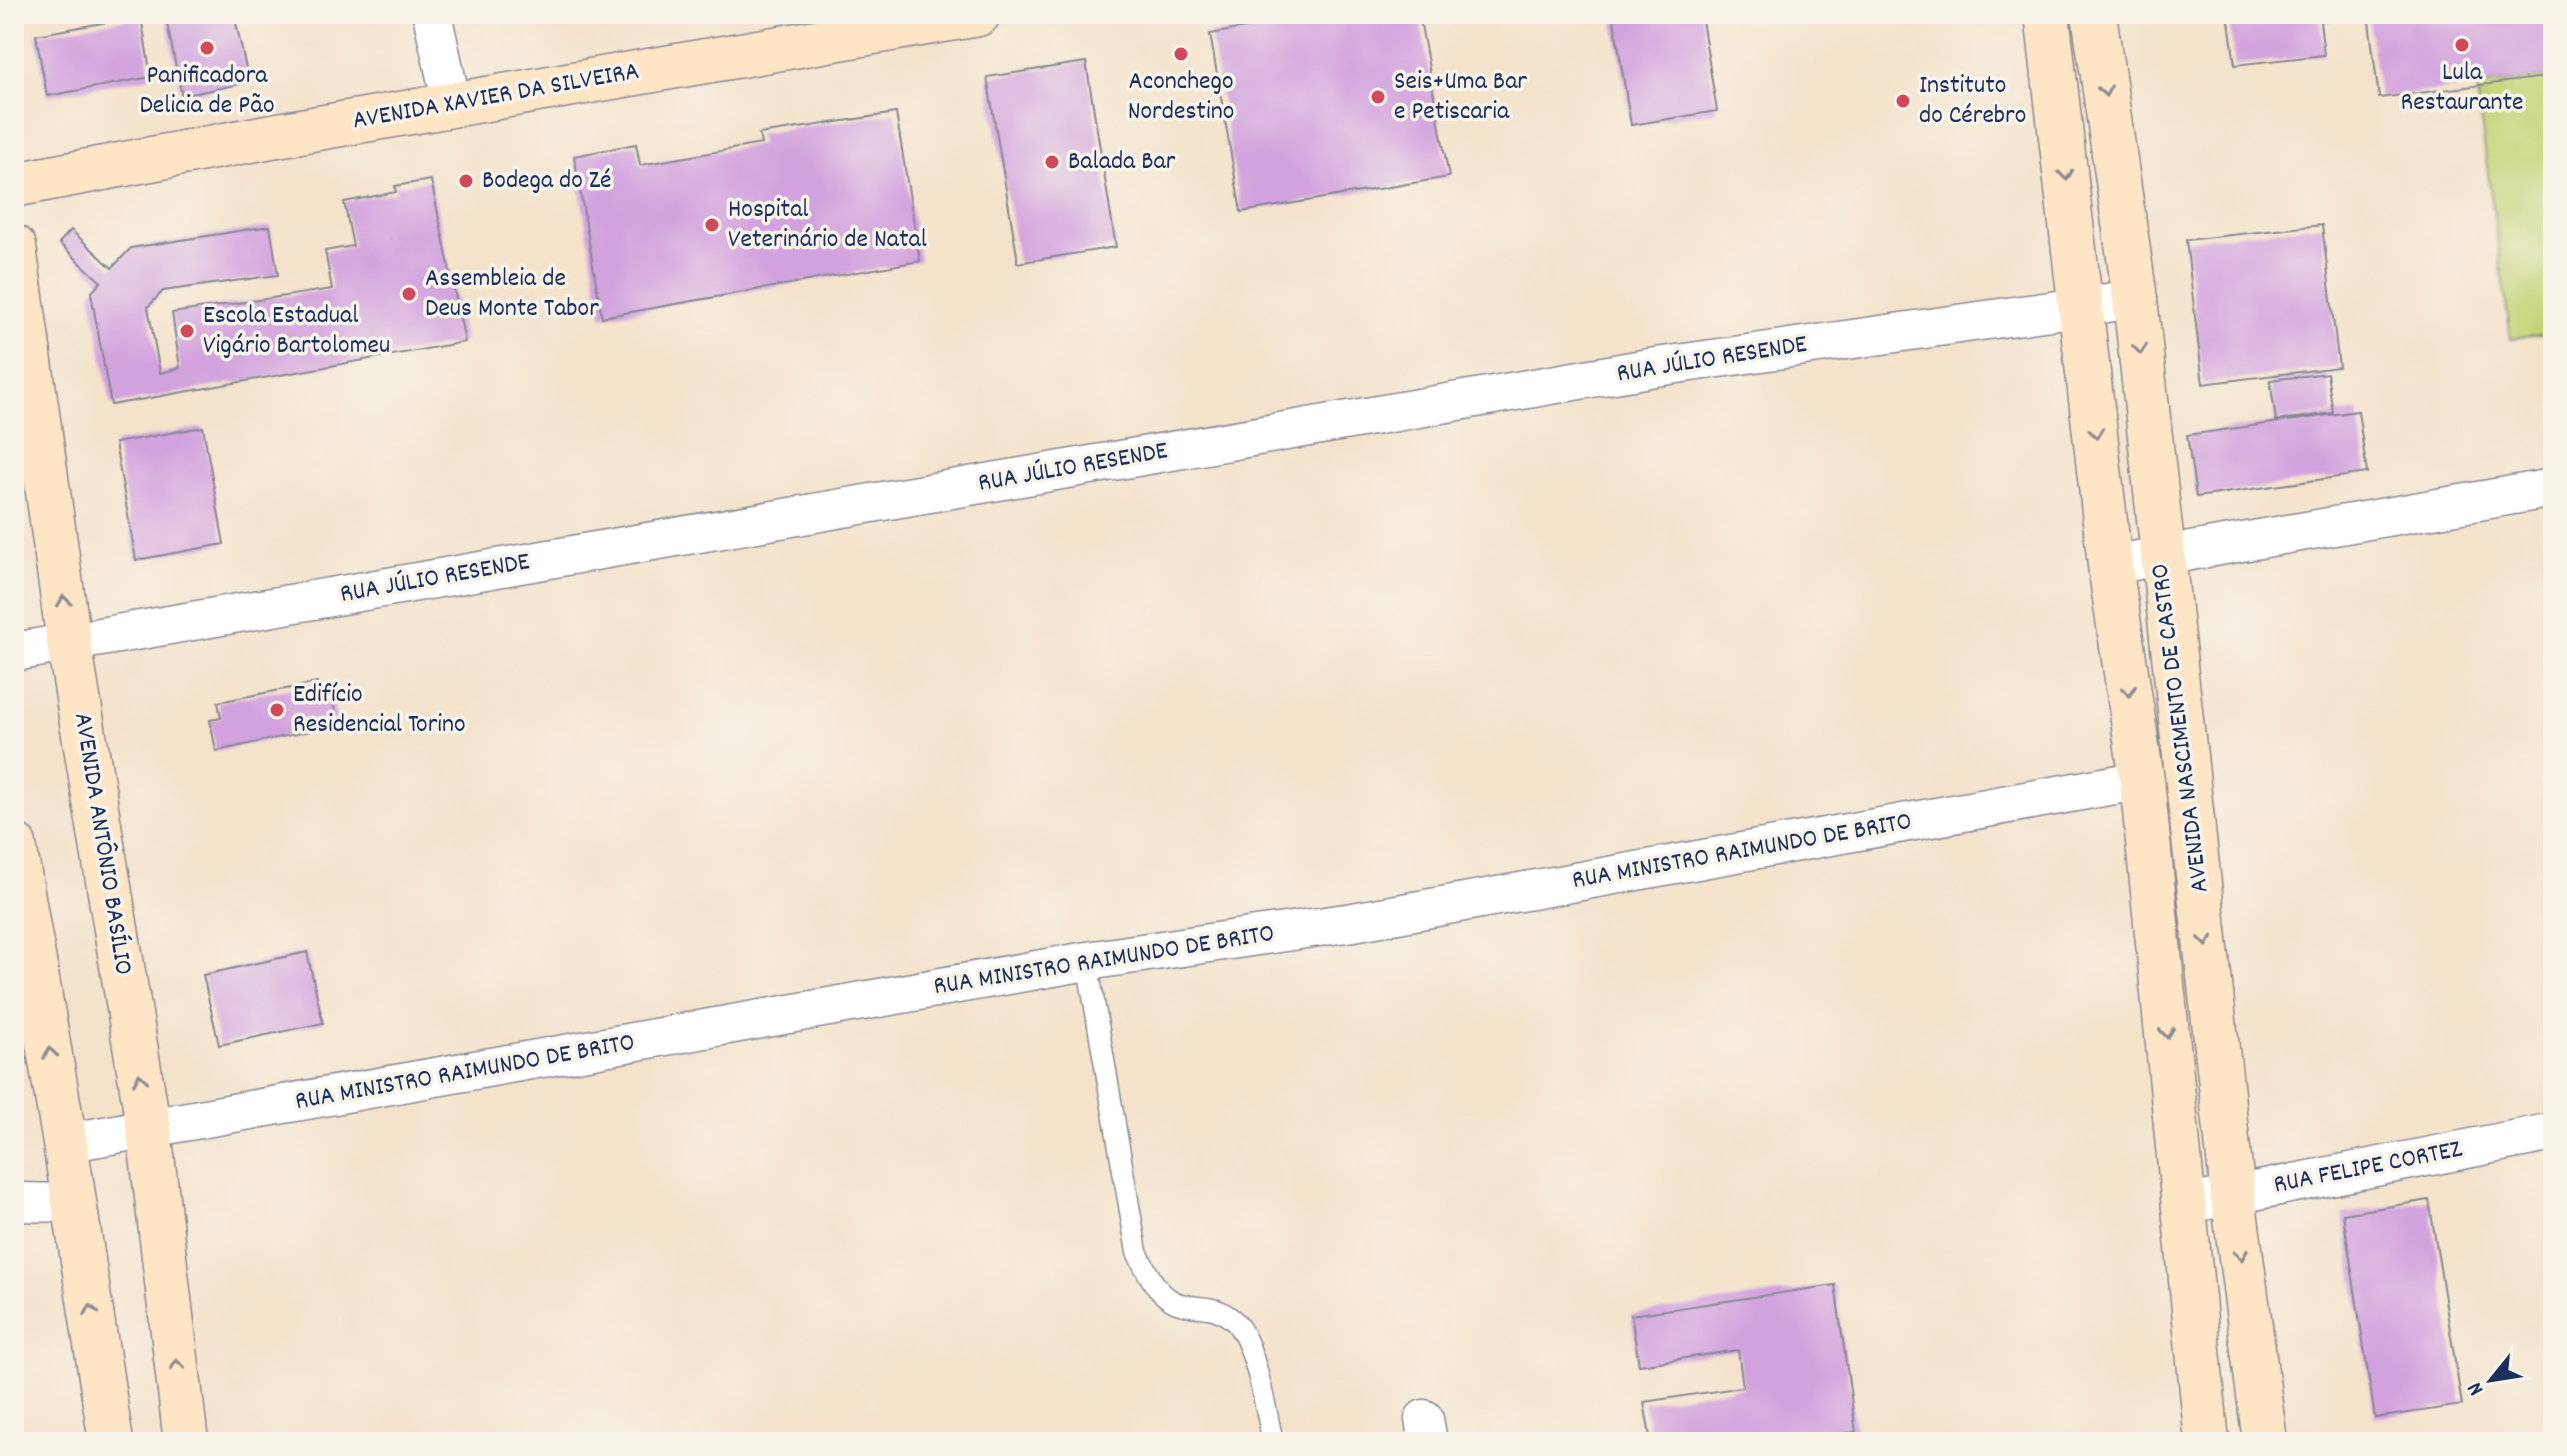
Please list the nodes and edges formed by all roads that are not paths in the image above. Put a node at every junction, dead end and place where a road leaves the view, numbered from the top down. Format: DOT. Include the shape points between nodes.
graph roads {
  1 [pos="432,14"];
  2 [pos="978,14"];
  3 [pos="2047,14"];
  4 [pos="2094,14"];
  5 [pos="452,105"];
  6 [pos="14,185"];
  7 [pos="14,247"];
  8 [pos="2135,299"];
  9 [pos="2082,306"];
  10 [pos="2553,488"];
  11 [pos="2161,558"];
  12 [pos="2110,565"];
  13 [pos="69,643"];
  14 [pos="14,652"];
  15 [pos="2142,780"];
  16 [pos="14,845"];
  17 [pos="1087,961"];
  18 [pos="149,1130"];
  19 [pos="2553,1132"];
  20 [pos="65,1143"];
  21 [pos="2233,1195"];
  22 [pos="14,1202"];
  23 [pos="75,1203"];
  24 [pos="2183,1205"];
  25 [pos="111,1442"];
  26 [pos="186,1442"];
  27 [pos="1273,1442"];
  28 [pos="2207,1442"];
  29 [pos="2265,1442"];
  1 -- 5 [label="street"];
  2 -- 5 [label="main road, AVENIDA XAVIER DA SILVEIRA"];
  3 -- 9 [label="main road, AVENIDA NASCIMENTO DE CASTRO, one-way"];
  4 -- 8 [label="main road, AVENIDA NASCIMENTO DE CASTRO, one-way"];
  5 -- 6 [label="main road, AVENIDA XAVIER DA SILVEIRA"];
  13 -- 7 [label="main road, AVENIDA ANTÔNIO BASÍLIO, one-way"];
  8 -- 9 [label="street, RUA JÚLIO RESENDE"];
  8 -- 11 [label="main road, AVENIDA NASCIMENTO DE CASTRO, one-way"];
  9 -- 12 [label="main road, AVENIDA NASCIMENTO DE CASTRO, one-way"];
  9 -- 13 [label="street, RUA JÚLIO RESENDE" via="1649,368"];
  10 -- 11 [label="street"];
  11 -- 12 [label="street"];
  11 -- 21 [label="main road, AVENIDA NASCIMENTO DE CASTRO, one-way"];
  12 -- 15 [label="main road, AVENIDA NASCIMENTO DE CASTRO, one-way"];
  13 -- 14 [label="street, RUA JÚLIO RESENDE"];
  18 -- 13 [label="main road, AVENIDA ANTÔNIO BASÍLIO, one-way"];
  15 -- 17 [label="street, RUA MINISTRO RAIMUNDO DE BRITO" via="1353,922"];
  15 -- 24 [label="main road, AVENIDA NASCIMENTO DE CASTRO, one-way"];
  20 -- 16 [label="main road, one-way"];
  17 -- 18 [label="street, RUA MINISTRO RAIMUNDO DE BRITO"];
  17 -- 27 [label="lane" via="1137,1252 1154,1287 1182,1305 1213,1307 1235,1321 1252,1352"];
  18 -- 20 [label="street, RUA MINISTRO RAIMUNDO DE BRITO"];
  26 -- 18 [label="main road, AVENIDA ANTÔNIO BASÍLIO, one-way"];
  19 -- 21 [label="street, RUA FELIPE CORTEZ"];
  20 -- 23 [label="main road"];
  21 -- 24 [label="street, RUA FELIPE CORTEZ"];
  21 -- 29 [label="main road, AVENIDA NASCIMENTO DE CASTRO, one-way"];
  22 -- 23 [label="street"];
  25 -- 23 [label="main road, one-way"];
  24 -- 28 [label="main road, AVENIDA NASCIMENTO DE CASTRO"];
}
